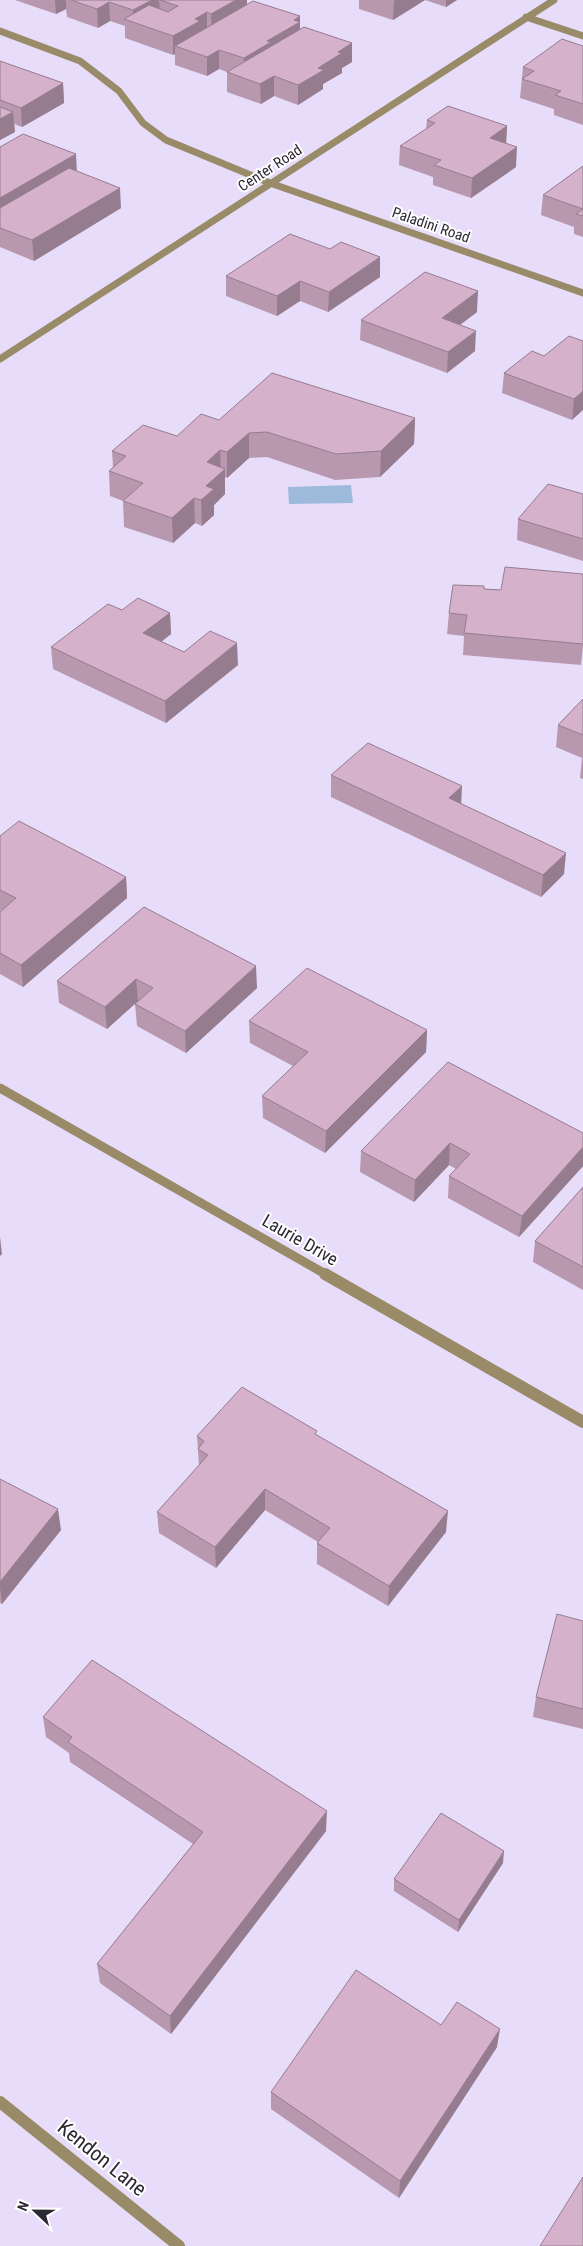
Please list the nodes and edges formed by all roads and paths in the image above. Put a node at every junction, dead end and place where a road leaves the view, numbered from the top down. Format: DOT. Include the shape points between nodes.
graph roads {
  1 [pos="554,0"];
  2 [pos="526,17"];
  3 [pos="0,31"];
  4 [pos="583,36"];
  5 [pos="270,183"];
  6 [pos="583,293"];
  7 [pos="0,359"];
  8 [pos="0,1088"];
  9 [pos="583,1422"];
  10 [pos="0,2102"];
  11 [pos="179,2246"];
  1 -- 2 [label="street, Center Road"];
  2 -- 4 [label="street"];
  2 -- 5 [label="street, Center Road"];
  3 -- 5 [label="street, Paladini Road" via="80,61 119,91 143,123 166,140"];
  5 -- 6 [label="street, Paladini Road"];
  5 -- 7 [label="street, Center Road"];
  8 -- 9 [label="street, Laurie Drive"];
  10 -- 11 [label="street, Kendon Lane"];
}
